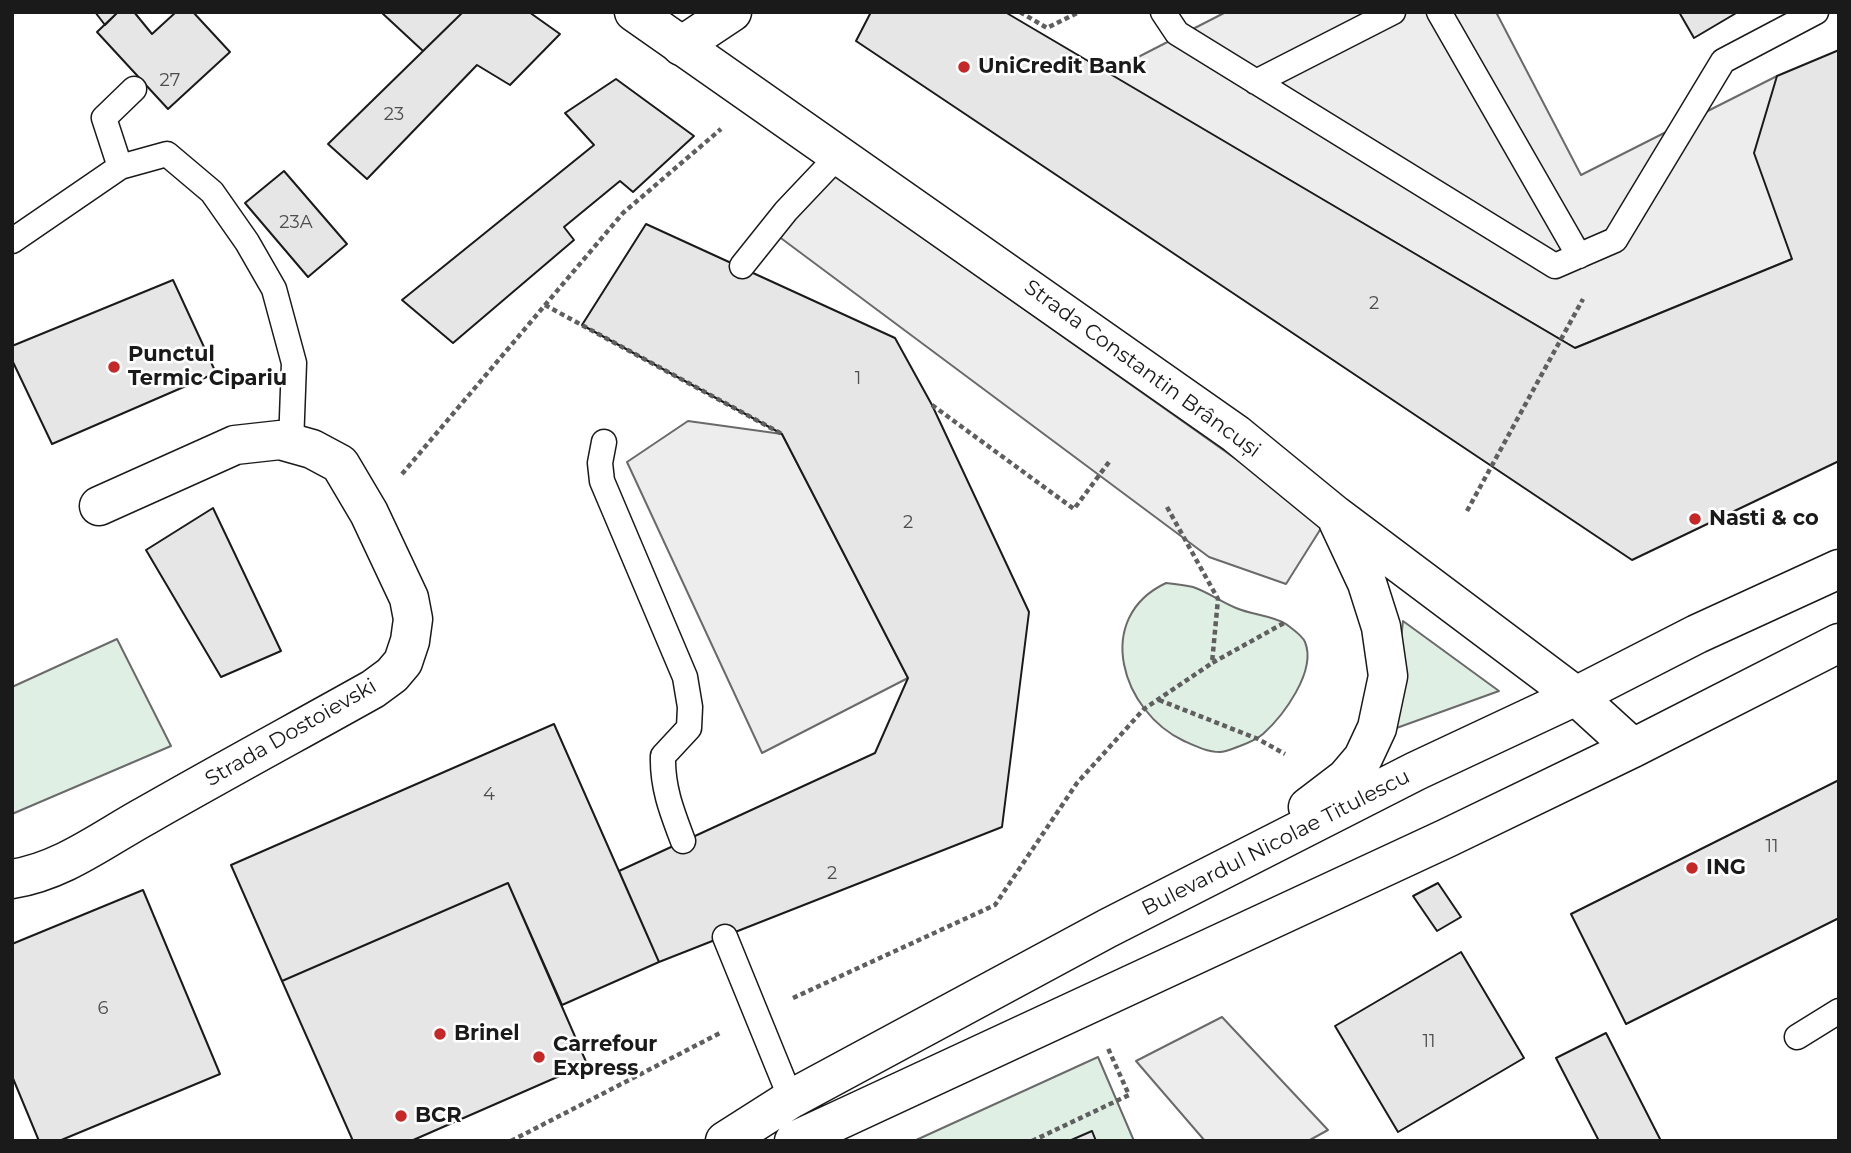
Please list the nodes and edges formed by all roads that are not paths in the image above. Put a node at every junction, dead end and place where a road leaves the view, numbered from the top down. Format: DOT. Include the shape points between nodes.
graph roads {
  1 [pos="634,12"];
  2 [pos="732,12"];
  3 [pos="1163,12"];
  4 [pos="1393,12"];
  5 [pos="1439,12"];
  6 [pos="1816,12"];
  7 [pos="681,47"];
  8 [pos="1256,82"];
  9 [pos="134,89"];
  10 [pos="839,155"];
  11 [pos="120,167"];
  12 [pos="12,241"];
  13 [pos="1579,256"];
  14 [pos="742,266"];
  15 [pos="604,442"];
  16 [pos="291,444"];
  17 [pos="99,506"];
  18 [pos="1335,516"];
  19 [pos="1839,569"];
  20 [pos="1839,643"];
  21 [pos="1576,696"];
  22 [pos="1633,748"];
  23 [pos="683,841"];
  24 [pos="1221,872"];
  25 [pos="12,879"];
  26 [pos="725,937"];
  27 [pos="1839,1011"];
  28 [pos="1797,1037"];
  29 [pos="791,1099"];
  30 [pos="725,1141"];
  31 [pos="794,1141"];
  1 -- 7 [label="main road, Strada Constantin Brâncuși"];
  2 -- 7 [label="main road"];
  3 -- 8 [label="lane" via="1177,33"];
  4 -- 8 [label="lane"];
  5 -- 13 [label="lane"];
  6 -- 13 [label="lane" via="1723,61 1615,240"];
  7 -- 10 [label="main road, Strada Constantin Brâncuși"];
  8 -- 13 [label="lane" via="1555,266"];
  9 -- 11 [label="lane" via="104,118"];
  10 -- 14 [label="lane"];
  10 -- 18 [label="main road, Strada Constantin Brâncuși" via="1236,434"];
  11 -- 12 [label="lane"];
  11 -- 16 [label="lane" via="167,153 212,192 247,242 274,289 294,363"];
  15 -- 23 [label="lane" via="602,481 685,677 689,728 663,756 662,775"];
  16 -- 17 [label="main road, Strada Dostoievski" via="280,440 236,445"];
  16 -- 25 [label="main road, Strada Dostoievski" via="340,464 369,513 410,598 413,619 403,662 373,689 77,857 34,876"];
  18 -- 21 [label="main road, Strada Constantin Brâncuși"];
  18 -- 24 [label="main road" via="1367,583 1381,628 1388,677 1377,728 1363,758 1346,778"];
  19 -- 21 [label="main road, Bulevardul Nicolae Titulescu"];
  20 -- 22 [label="main road"];
  21 -- 22 [label="main road, Strada Constantin Brâncuși"];
  21 -- 24 [label="main road, Bulevardul Nicolae Titulescu" via="1416,771"];
  22 -- 31 [label="main road"];
  24 -- 29 [label="main road, Bulevardul Nicolae Titulescu"];
  26 -- 29 [label="lane"];
  27 -- 28 [label="lane"];
  29 -- 30 [label="main road, Bulevardul Nicolae Titulescu"];
}
